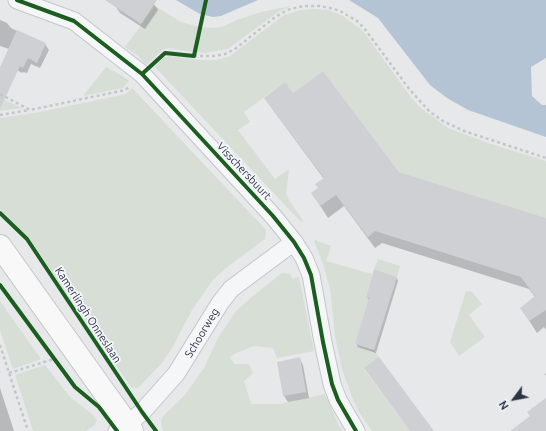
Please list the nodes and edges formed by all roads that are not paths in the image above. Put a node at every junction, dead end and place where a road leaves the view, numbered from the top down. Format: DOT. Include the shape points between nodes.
graph roads {
  1 [pos="18,0"];
  2 [pos="294,242"];
  3 [pos="0,246"];
  4 [pos="125,429"];
  5 [pos="356,431"];
  1 -- 2 [label="street, Visschersbuurt" via="74,21 142,74"];
  2 -- 4 [label="street, Schoorweg" via="231,289 176,374"];
  2 -- 5 [label="street, Visschersbuurt" via="311,276 332,384"];
  3 -- 4 [label="street"];
}
